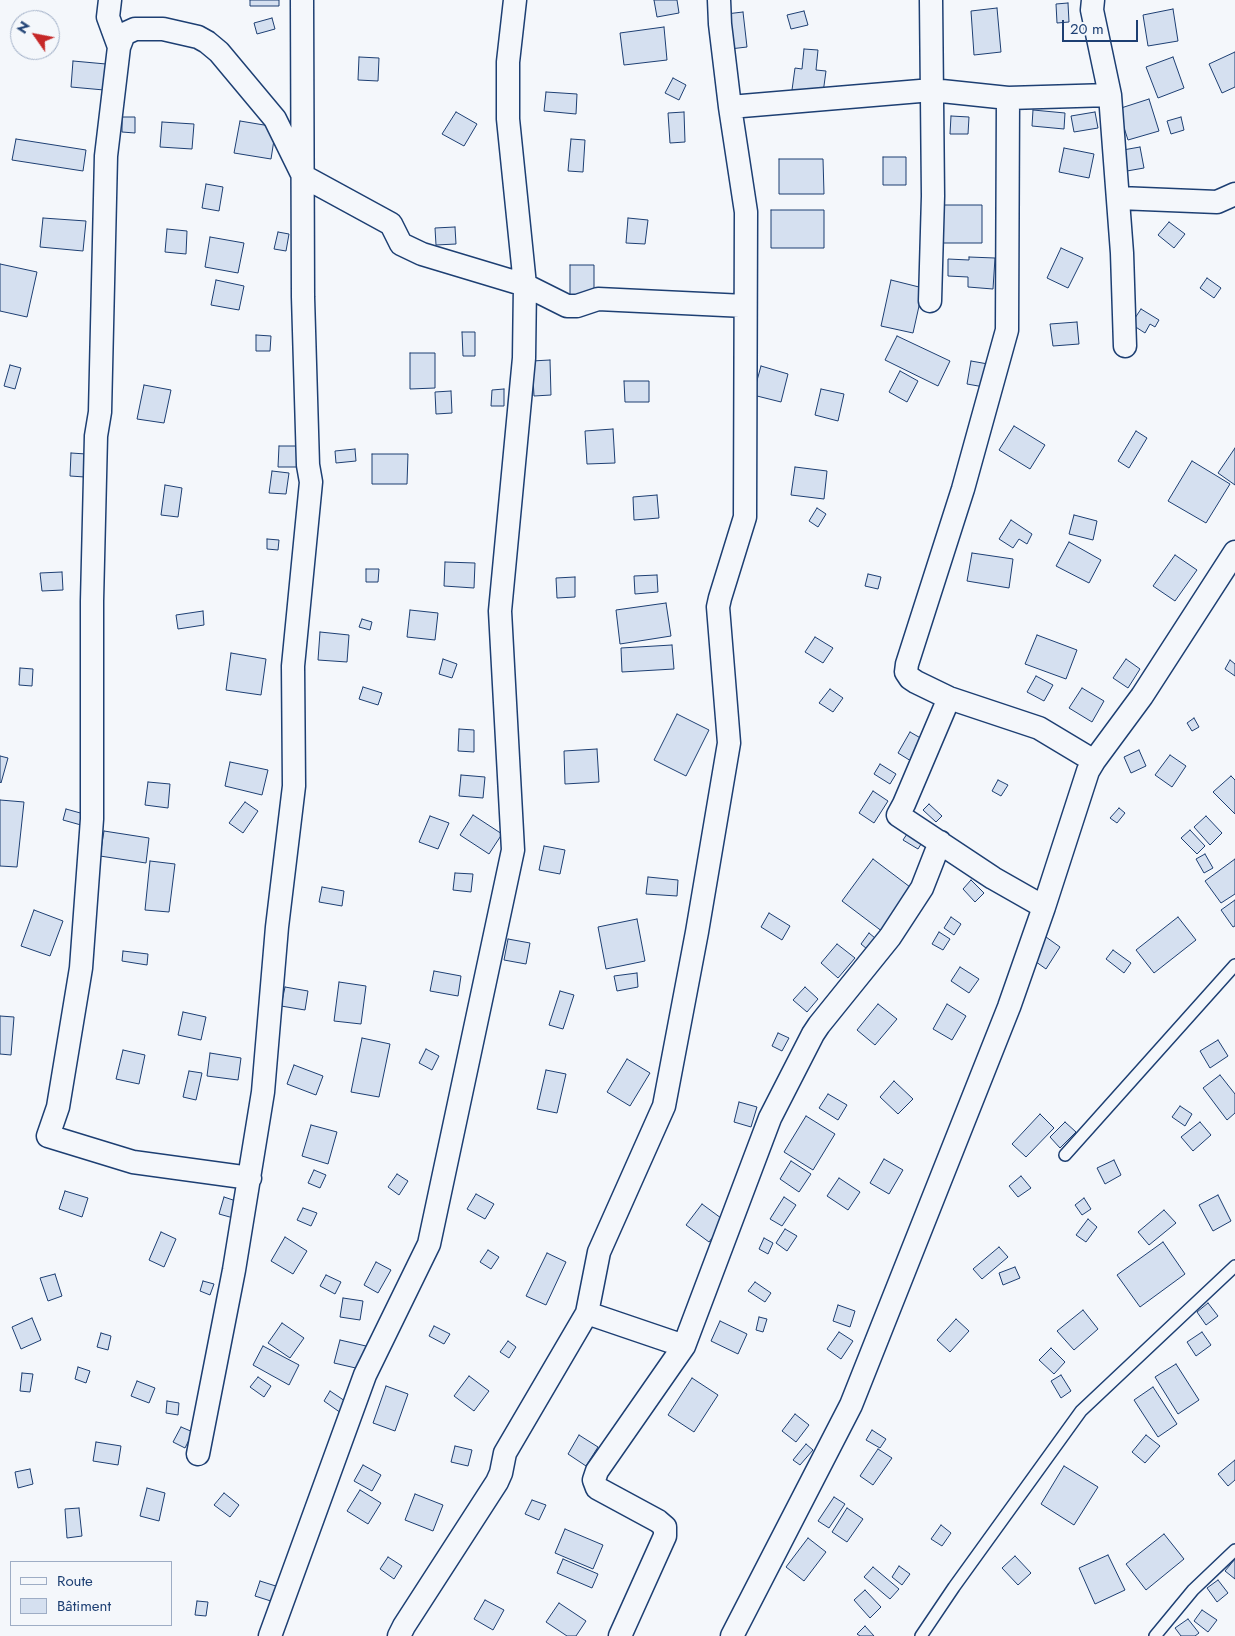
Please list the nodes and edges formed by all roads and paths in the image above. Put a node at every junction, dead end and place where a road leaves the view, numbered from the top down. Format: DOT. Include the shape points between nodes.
graph roads {
  1 [pos="110,0"];
  2 [pos="302,0"];
  3 [pos="515,0"];
  4 [pos="719,0"];
  5 [pos="931,0"];
  6 [pos="1094,0"];
  7 [pos="119,47"];
  8 [pos="932,90"];
  9 [pos="1110,95"];
  10 [pos="1008,98"];
  11 [pos="730,107"];
  12 [pos="303,176"];
  13 [pos="1235,194"];
  14 [pos="1119,198"];
  15 [pos="525,285"];
  16 [pos="930,301"];
  17 [pos="744,306"];
  18 [pos="1125,346"];
  19 [pos="1235,552"];
  20 [pos="949,698"];
  21 [pos="1094,761"];
  22 [pos="940,842"];
  23 [pos="1044,907"];
  24 [pos="1235,966"];
  25 [pos="1065,1155"];
  26 [pos="250,1178"];
  27 [pos="1235,1266"];
  28 [pos="587,1313"];
  29 [pos="684,1346"];
  30 [pos="198,1454"];
  31 [pos="1235,1550"];
  32 [pos="270,1636"];
  33 [pos="399,1636"];
  34 [pos="620,1636"];
  35 [pos="732,1636"];
  36 [pos="921,1636"];
  37 [pos="1155,1636"];
  1 -- 7 [label="street" via="108,17"];
  2 -- 12 [label="street"];
  3 -- 15 [label="street" via="508,62 508,119"];
  4 -- 11 [label="street"];
  5 -- 8 [label="street"];
  6 -- 9 [label="street" via="1092,10"];
  7 -- 12 [label="street" via="124,34 135,29 163,28 208,42 275,118"];
  7 -- 26 [label="street" via="106,156 100,412 96,436 92,819 81,968 58,1107 48,1136 133,1162"];
  8 -- 10 [label="street"];
  8 -- 11 [label="street"];
  8 -- 16 [label="street"];
  9 -- 10 [label="street"];
  9 -- 14 [label="street"];
  10 -- 20 [label="street" via="1006,336 906,672 910,678"];
  11 -- 17 [label="street" via="746,212"];
  12 -- 15 [label="street" via="391,224 401,244 422,254"];
  12 -- 26 [label="street" via="303,297 311,482 293,666 294,786 277,927 263,1092"];
  13 -- 14 [label="street" via="1217,202"];
  14 -- 18 [label="street"];
  15 -- 17 [label="street" via="567,306 598,298"];
  15 -- 32 [label="street" via="524,358 500,611 513,850 429,1244 365,1375"];
  17 -- 28 [label="street" via="745,517 720,598 718,617 729,743 664,1106 599,1252"];
  19 -- 21 [label="street" via="1142,696"];
  20 -- 21 [label="street" via="1039,728"];
  20 -- 22 [label="street" via="898,815"];
  21 -- 23 [label="street"];
  22 -- 23 [label="street"];
  22 -- 29 [label="street" via="922,888 890,937 818,1025 774,1110"];
  23 -- 35 [label="street" via="1009,1007 851,1404"];
  24 -- 25 [label="lane"];
  26 -- 30 [label="street"];
  27 -- 36 [label="lane" via="1081,1411"];
  28 -- 29 [label="street"];
  28 -- 33 [label="street" via="505,1453 497,1482"];
  29 -- 34 [label="street" via="597,1471 594,1480 597,1488 665,1528 665,1536"];
  31 -- 37 [label="lane" via="1193,1590"];
}
